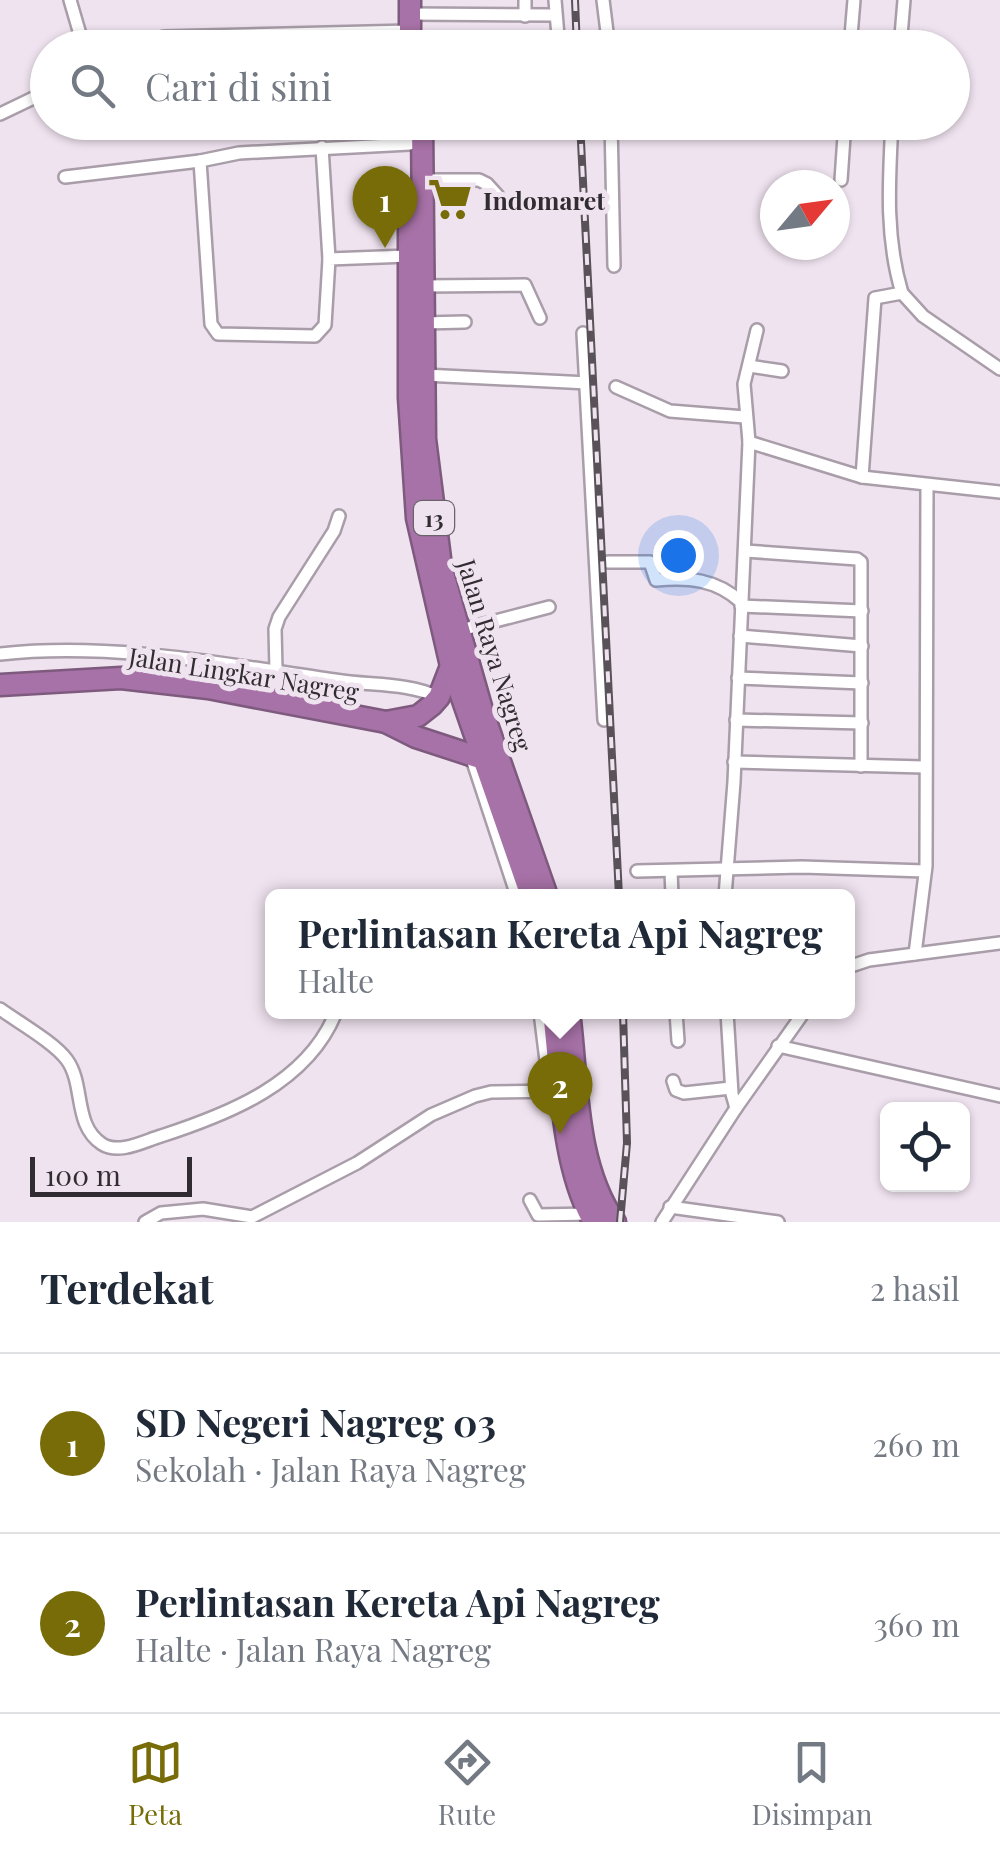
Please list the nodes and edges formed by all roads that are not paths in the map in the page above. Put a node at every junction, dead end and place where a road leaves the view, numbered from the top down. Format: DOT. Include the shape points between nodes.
graph roads {
  1 [pos="70,0"];
  2 [pos="525,0"];
  3 [pos="555,0"];
  4 [pos="603,0"];
  5 [pos="854,0"];
  6 [pos="904,0"];
  7 [pos="556,15"];
  8 [pos="526,16"];
  9 [pos="415,22"];
  10 [pos="79,30"];
  11 [pos="281,30"];
  12 [pos="557,30"];
  13 [pos="607,30"];
  14 [pos="852,30"];
  15 [pos="902,30"];
  16 [pos="30,100"];
  17 [pos="0,114"];
  18 [pos="369,140"];
  19 [pos="410,140"];
  20 [pos="422,140"];
  21 [pos="611,140"];
  22 [pos="843,140"];
  23 [pos="891,140"];
  24 [pos="322,148"];
  25 [pos="200,160"];
  26 [pos="841,170"];
  27 [pos="64,177"];
  28 [pos="422,180"];
  29 [pos="498,196"];
  30 [pos="408,256"];
  31 [pos="329,259"];
  32 [pos="614,266"];
  33 [pos="423,286"];
  34 [pos="902,294"];
  35 [pos="540,318"];
  36 [pos="465,322"];
  37 [pos="423,323"];
  38 [pos="757,330"];
  39 [pos="583,333"];
  40 [pos="749,366"];
  41 [pos="1000,369"];
  42 [pos="782,371"];
  43 [pos="424,375"];
  44 [pos="588,384"];
  45 [pos="616,387"];
  46 [pos="745,417"];
  47 [pos="748,442"];
  48 [pos="862,476"];
  49 [pos="927,486"];
  50 [pos="1000,492"];
  51 [pos="338,516"];
  52 [pos="745,551"];
  53 [pos="602,561"];
  54 [pos="741,604"];
  55 [pos="548,607"];
  56 [pos="862,611"];
  57 [pos="457,631"];
  58 [pos="740,636"];
  59 [pos="862,646"];
  60 [pos="0,654"];
  61 [pos="451,666"];
  62 [pos="276,670"];
  63 [pos="738,678"];
  64 [pos="862,683"];
  65 [pos="0,684"];
  66 [pos="440,697"];
  67 [pos="604,720"];
  68 [pos="736,720"];
  69 [pos="386,722"];
  70 [pos="862,723"];
  71 [pos="477,758"];
  72 [pos="734,762"];
  73 [pos="861,766"];
  74 [pos="924,767"];
  75 [pos="637,871"];
  76 [pos="672,871"];
  77 [pos="724,871"];
  78 [pos="925,871"];
  79 [pos="515,889"];
  80 [pos="528,889"];
  81 [pos="545,889"];
  82 [pos="672,889"];
  83 [pos="724,889"];
  84 [pos="1000,943"];
  85 [pos="914,954"];
  86 [pos="855,965"];
  87 [pos="0,1009"];
  88 [pos="333,1019"];
  89 [pos="541,1019"];
  90 [pos="553,1019"];
  91 [pos="570,1019"];
  92 [pos="676,1019"];
  93 [pos="727,1019"];
  94 [pos="799,1019"];
  95 [pos="678,1040"];
  96 [pos="778,1046"];
  97 [pos="673,1081"];
  98 [pos="731,1088"];
  99 [pos="556,1092"];
  100 [pos="1000,1096"];
  101 [pos="736,1108"];
  102 [pos="530,1200"];
  103 [pos="670,1207"];
  104 [pos="591,1218"];
  105 [pos="146,1222"];
  106 [pos="615,1222"];
  107 [pos="662,1222"];
  108 [pos="778,1222"];
  1 -- 10 [label="street"];
  2 -- 8 [label="street"];
  3 -- 7 [label="street"];
  4 -- 13 [label="street"];
  5 -- 14 [label="street"];
  6 -- 15 [label="street"];
  7 -- 8 [label="street"];
  7 -- 12 [label="street"];
  8 -- 9 [label="street"];
  9 -- 11 [label="street"];
  16 -- 17 [label="street"];
  18 -- 24 [label="street"];
  19 -- 30 [label="highway, Jalan Raya Nagreg / 13"];
  20 -- 28 [label="highway, Jalan Raya Nagreg / 13"];
  21 -- 32 [label="street"];
  22 -- 26 [label="street"];
  23 -- 34 [label="street" via="889,229"];
  24 -- 25 [label="street"];
  24 -- 31 [label="street"];
  25 -- 27 [label="street"];
  25 -- 31 [label="street" via="211,324 218,334 321,333"];
  28 -- 29 [label="street" via="479,180"];
  28 -- 33 [label="highway, Jalan Raya Nagreg / 13"];
  30 -- 31 [label="street"];
  30 -- 61 [label="highway, Jalan Raya Nagreg / 13" via="416,518"];
  33 -- 35 [label="street" via="525,286"];
  33 -- 37 [label="highway, Jalan Raya Nagreg / 13"];
  34 -- 41 [label="street"];
  34 -- 48 [label="street" via="875,298"];
  36 -- 37 [label="street"];
  37 -- 43 [label="highway, Jalan Raya Nagreg / 13"];
  38 -- 40 [label="street"];
  39 -- 44 [label="street"];
  40 -- 42 [label="street"];
  40 -- 46 [label="street"];
  43 -- 44 [label="street"];
  43 -- 57 [label="highway, Jalan Raya Nagreg / 13" via="432,509"];
  44 -- 53 [label="street"];
  45 -- 46 [label="street" via="670,410"];
  46 -- 47 [label="street"];
  47 -- 48 [label="street"];
  47 -- 52 [label="street"];
  48 -- 49 [label="street"];
  49 -- 50 [label="street"];
  49 -- 74 [label="street"];
  51 -- 62 [label="street" via="278,617"];
  52 -- 54 [label="street"];
  52 -- 56 [label="street" via="859,560"];
  53 -- 54 [label="street" via="650,562 656,580 693,577 725,589"];
  53 -- 67 [label="street"];
  54 -- 56 [label="street"];
  54 -- 58 [label="street"];
  55 -- 57 [label="street"];
  56 -- 59 [label="street"];
  57 -- 81 [label="highway, Jalan Raya Nagreg / 13"];
  58 -- 59 [label="street"];
  58 -- 63 [label="street"];
  59 -- 64 [label="street"];
  60 -- 62 [label="street" via="112,652"];
  61 -- 66 [label="highway"];
  61 -- 71 [label="highway, Jalan Raya Nagreg / 13"];
  62 -- 66 [label="street" via="401,685"];
  63 -- 64 [label="street"];
  63 -- 68 [label="street"];
  64 -- 70 [label="street"];
  65 -- 69 [label="highway, Jalan Lingkar Nagreg" via="121,678"];
  66 -- 69 [label="highway, Jalan Lingkar Nagreg" via="418,716"];
  68 -- 70 [label="street"];
  68 -- 72 [label="street"];
  69 -- 71 [label="highway"];
  70 -- 73 [label="street"];
  71 -- 79 [label="street"];
  71 -- 80 [label="highway, Jalan Raya Nagreg / 13"];
  72 -- 73 [label="street"];
  72 -- 77 [label="street"];
  73 -- 74 [label="street"];
  74 -- 78 [label="street"];
  75 -- 76 [label="street"];
  76 -- 77 [label="street"];
  76 -- 82 [label="street"];
  77 -- 78 [label="street"];
  77 -- 83 [label="street"];
  78 -- 85 [label="street"];
  84 -- 85 [label="street"];
  85 -- 86 [label="street"];
  87 -- 88 [label="street" via="67,1059 88,1128 116,1148 204,1124 278,1082 313,1053"];
  89 -- 99 [label="street"];
  90 -- 99 [label="highway"];
  91 -- 106 [label="highway" via="586,1150"];
  92 -- 95 [label="street"];
  93 -- 98 [label="street"];
  94 -- 96 [label="street"];
  96 -- 100 [label="street"];
  96 -- 101 [label="street"];
  97 -- 98 [label="street" via="684,1093"];
  98 -- 101 [label="street"];
  99 -- 104 [label="highway"];
  99 -- 105 [label="street" via="491,1092 459,1102 252,1217 203,1209 162,1213"];
  101 -- 103 [label="street"];
  102 -- 104 [label="street" via="538,1215"];
  103 -- 107 [label="street"];
  103 -- 108 [label="street"];
}
